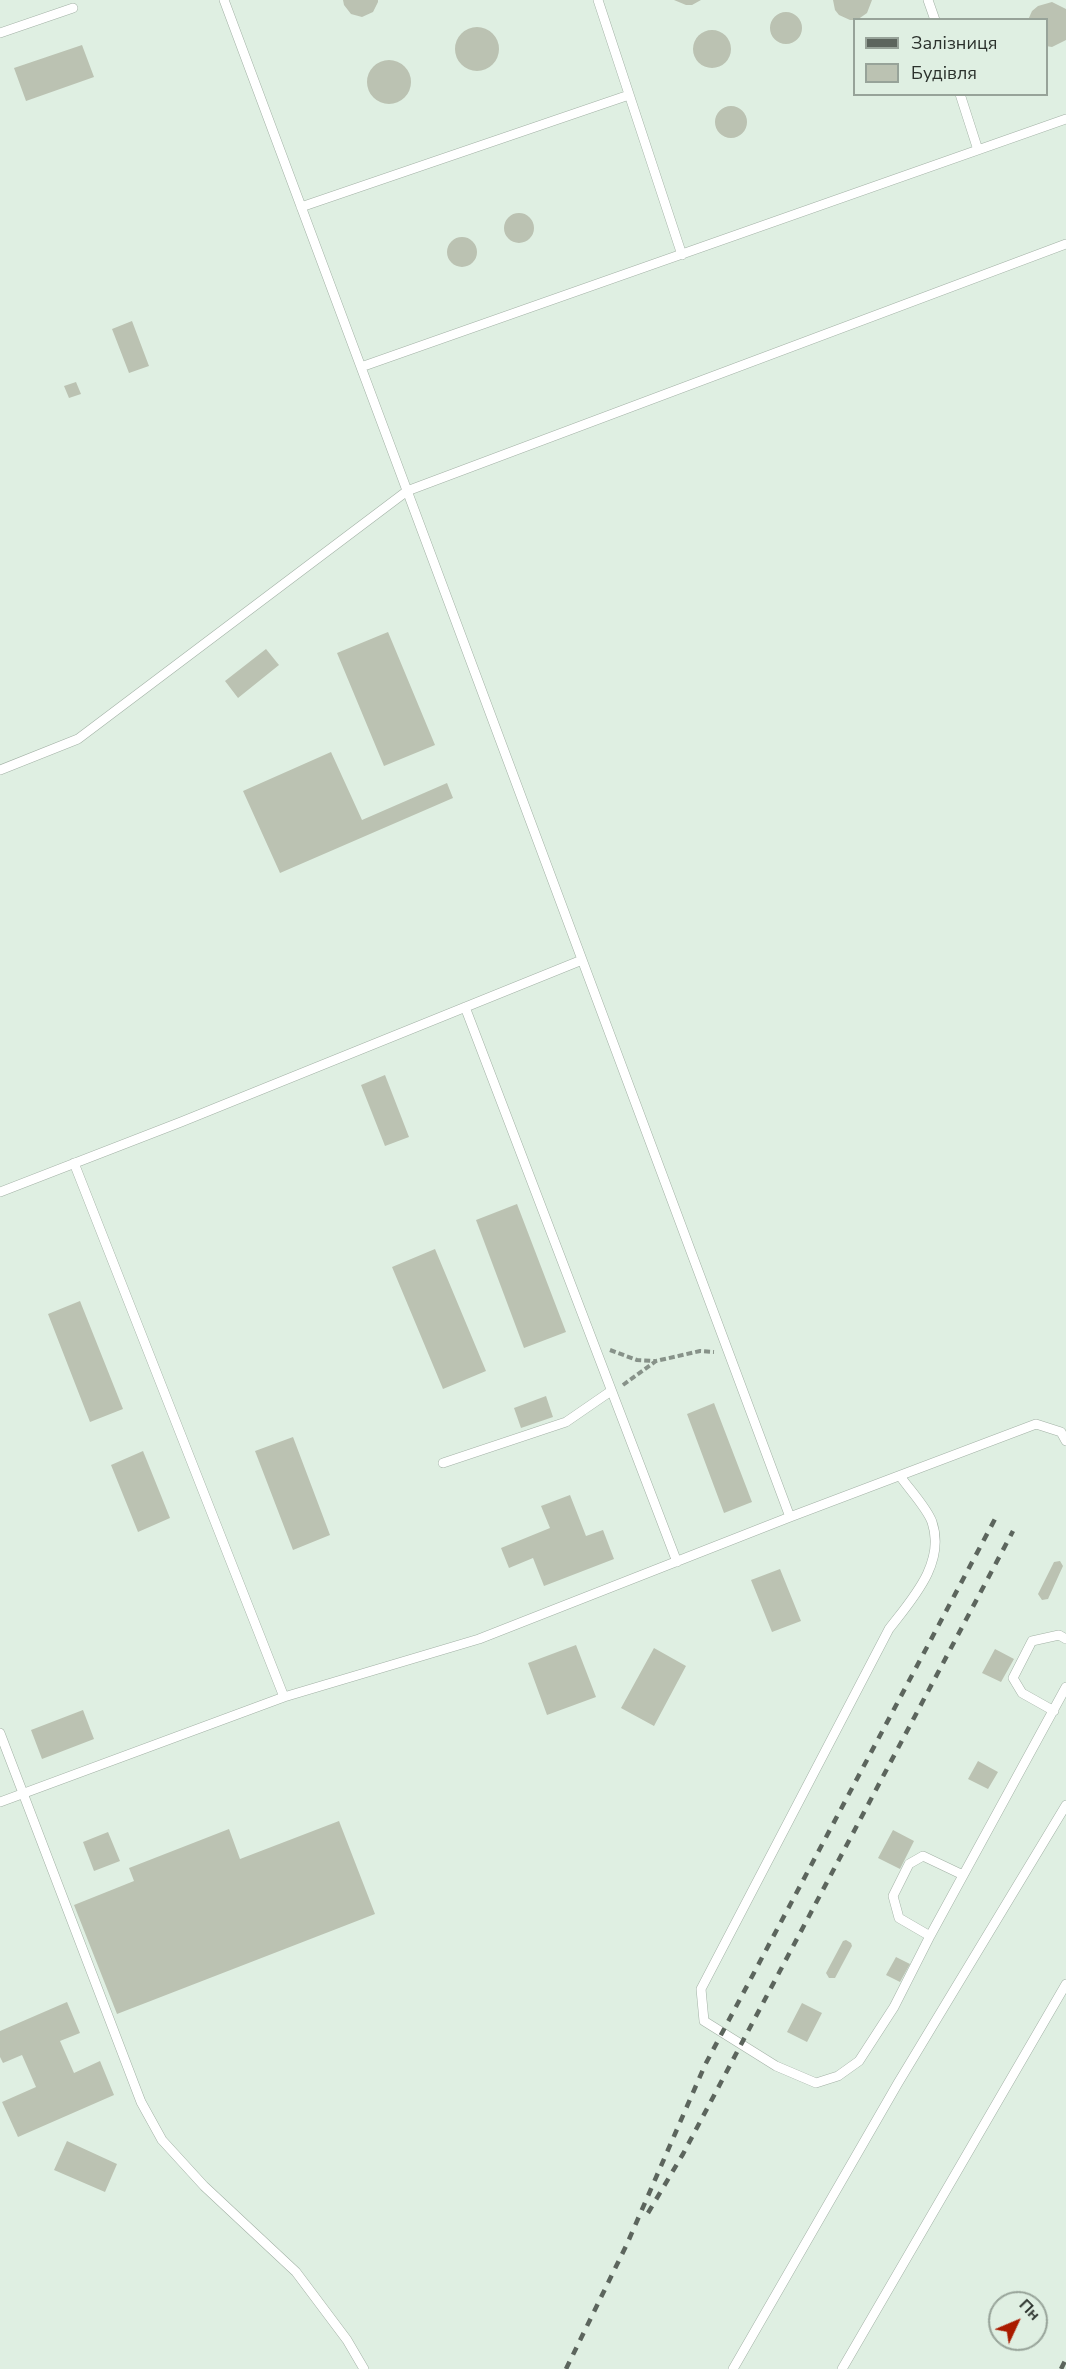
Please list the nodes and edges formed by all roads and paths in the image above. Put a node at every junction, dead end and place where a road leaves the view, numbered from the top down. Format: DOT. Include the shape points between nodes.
graph roads {
  1 [pos="224,0"];
  2 [pos="598,0"];
  3 [pos="928,0"];
  4 [pos="73,8"];
  5 [pos="934,18"];
  6 [pos="0,33"];
  7 [pos="629,95"];
  8 [pos="961,96"];
  9 [pos="1066,119"];
  10 [pos="978,150"];
  11 [pos="301,207"];
  12 [pos="1066,244"];
  13 [pos="682,255"];
  14 [pos="361,368"];
  15 [pos="407,491"];
  16 [pos="0,770"];
  17 [pos="582,960"];
  18 [pos="465,1007"];
  19 [pos="74,1163"];
  20 [pos="0,1192"];
  21 [pos="592,1339"];
  22 [pos="729,1353"];
  23 [pos="656,1361"];
  24 [pos="611,1391"];
  25 [pos="1066,1441"];
  26 [pos="443,1463"];
  27 [pos="900,1476"];
  28 [pos="790,1517"];
  29 [pos="677,1562"];
  30 [pos="1066,1639"];
  31 [pos="1066,1687"];
  32 [pos="284,1697"];
  33 [pos="1054,1711"];
  34 [pos="0,1733"];
  35 [pos="22,1794"];
  36 [pos="0,1802"];
  37 [pos="1066,1805"];
  38 [pos="963,1875"];
  39 [pos="930,1936"];
  40 [pos="1066,1984"];
  41 [pos="364,2369"];
  42 [pos="733,2369"];
  43 [pos="842,2369"];
  1 -- 11 [label="lane"];
  2 -- 7 [label="lane"];
  3 -- 5 [label="lane"];
  4 -- 6 [label="lane"];
  7 -- 11 [label="lane"];
  7 -- 13 [label="lane"];
  8 -- 10 [label="lane"];
  9 -- 10 [label="lane"];
  10 -- 13 [label="lane"];
  11 -- 14 [label="lane"];
  12 -- 15 [label="lane"];
  13 -- 14 [label="lane"];
  14 -- 15 [label="lane"];
  15 -- 16 [label="lane" via="78,739"];
  15 -- 17 [label="lane"];
  17 -- 18 [label="lane"];
  17 -- 22 [label="lane"];
  18 -- 19 [label="lane"];
  18 -- 21 [label="lane"];
  19 -- 20 [label="lane"];
  19 -- 32 [label="lane"];
  21 -- 23 [label="path" via="637,1360"];
  21 -- 24 [label="lane"];
  22 -- 23 [label="path" via="700,1351"];
  22 -- 28 [label="lane"];
  23 -- 24 [label="path"];
  24 -- 26 [label="lane" via="566,1422"];
  24 -- 29 [label="lane"];
  25 -- 27 [label="lane" via="1061,1432 1036,1424"];
  27 -- 28 [label="lane"];
  27 -- 39 [label="lane" via="932,1521 933,1564 889,1629 701,1989 704,2021 776,2066 816,2083 838,2076 859,2061 894,2007"];
  28 -- 29 [label="lane"];
  29 -- 32 [label="lane" via="479,1639"];
  30 -- 33 [label="lane" via="1059,1635 1032,1641 1013,1678 1022,1693"];
  31 -- 33 [label="lane"];
  32 -- 35 [label="lane"];
  33 -- 38 [label="lane"];
  34 -- 35 [label="lane"];
  35 -- 36 [label="lane"];
  35 -- 41 [label="lane" via="141,2102 162,2140 204,2186 296,2272"];
  37 -- 42 [label="lane" via="898,2083"];
  38 -- 39 [label="lane"];
  38 -- 39 [label="lane" via="923,1856 909,1864 893,1896 899,1918"];
  40 -- 43 [label="lane"];
}
